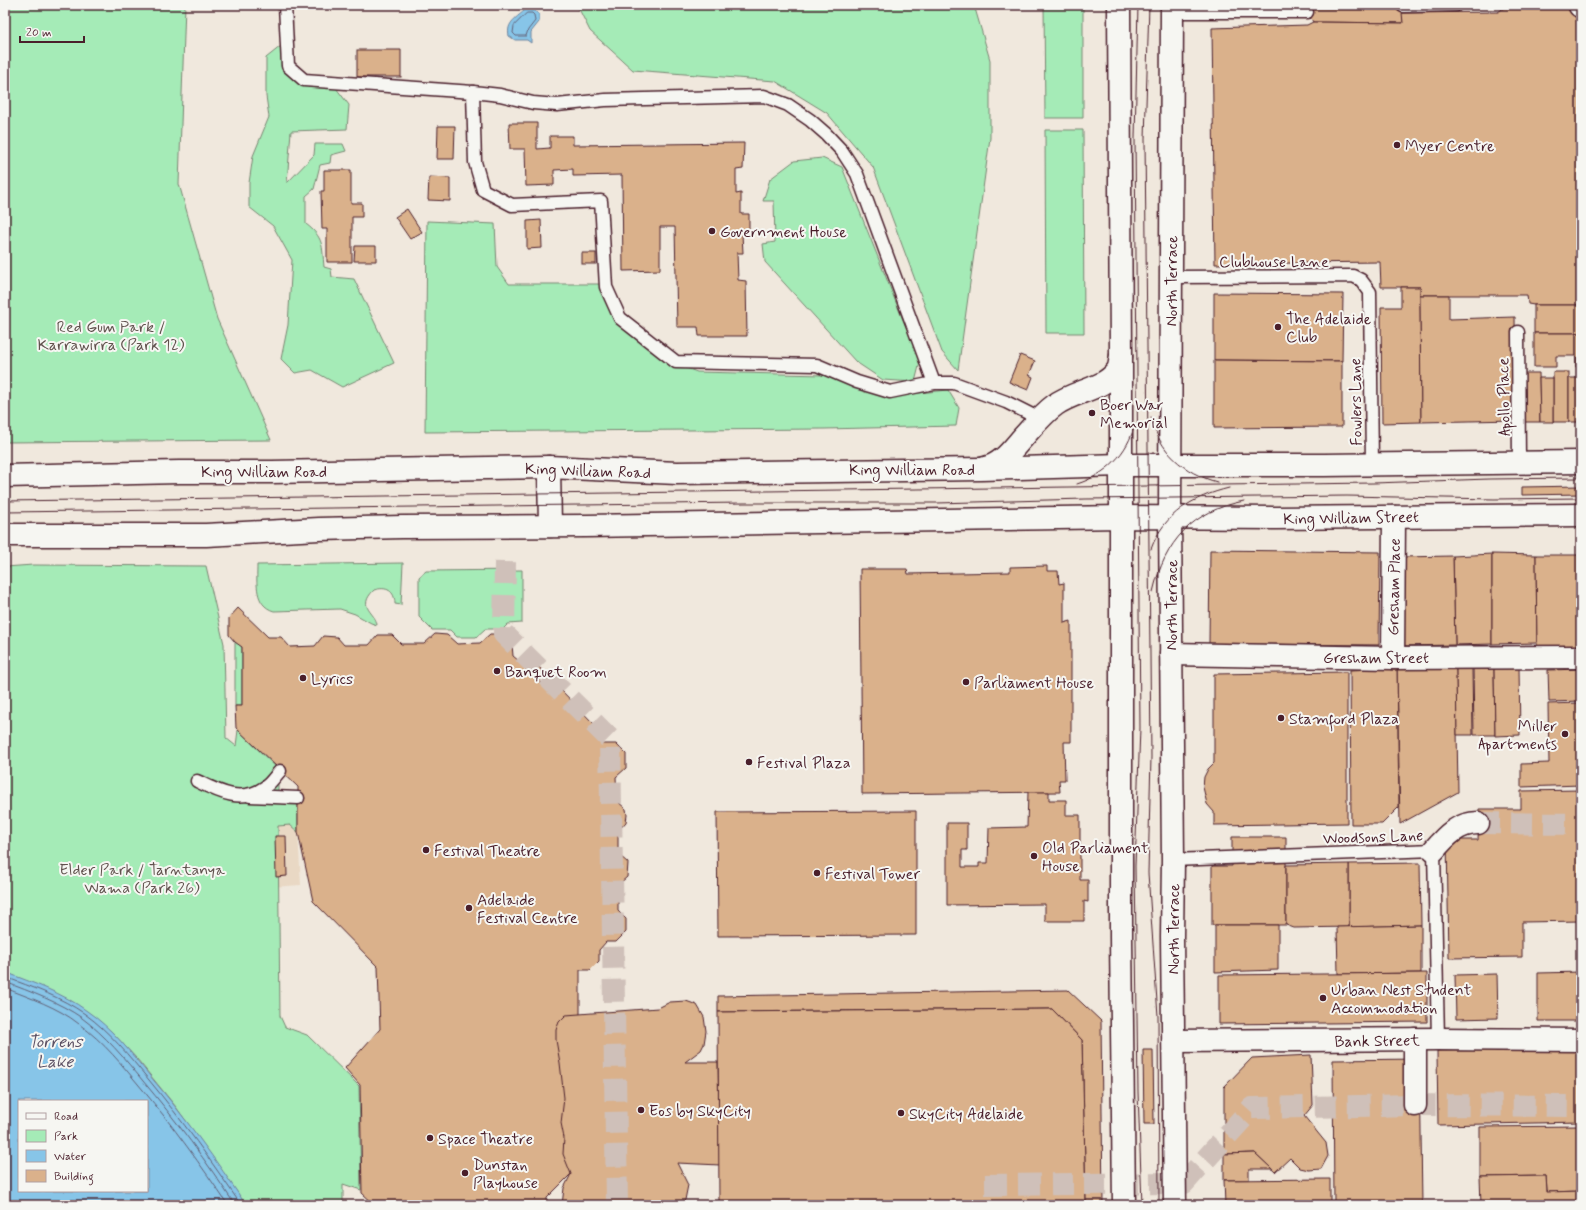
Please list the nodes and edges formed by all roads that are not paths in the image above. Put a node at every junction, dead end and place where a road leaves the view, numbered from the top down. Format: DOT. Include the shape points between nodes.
graph roads {
  1 [pos="285,5"];
  2 [pos="1119,5"];
  3 [pos="1456,5"];
  4 [pos="1403,6"];
  5 [pos="1172,9"];
  6 [pos="1307,12"];
  7 [pos="473,92"];
  8 [pos="1171,277"];
  9 [pos="1370,292"];
  10 [pos="1518,332"];
  11 [pos="1121,355"];
  12 [pos="934,383"];
  13 [pos="1040,419"];
  14 [pos="1519,462"];
  15 [pos="1581,462"];
  16 [pos="1372,464"];
  17 [pos="1121,465"];
  18 [pos="1170,465"];
  19 [pos="549,467"];
  20 [pos="981,469"];
  21 [pos="5,476"];
  22 [pos="1581,515"];
  23 [pos="1121,517"];
  24 [pos="1394,517"];
  25 [pos="1170,518"];
  26 [pos="550,526"];
  27 [pos="5,535"];
  28 [pos="1171,654"];
  29 [pos="1581,657"];
  30 [pos="1392,658"];
  31 [pos="280,771"];
  32 [pos="196,781"];
  33 [pos="240,796"];
  34 [pos="298,798"];
  35 [pos="1478,823"];
  36 [pos="1434,850"];
  37 [pos="1173,860"];
  38 [pos="1415,1039"];
  39 [pos="1438,1039"];
  40 [pos="1581,1040"];
  41 [pos="1174,1041"];
  42 [pos="1415,1105"];
  43 [pos="1124,1205"];
  44 [pos="1176,1205"];
  1 -- 7 [label="lane" via="288,66 304,80"];
  2 -- 11 [label="main road"];
  3 -- 4 [label="lane"];
  5 -- 6 [label="lane"];
  5 -- 8 [label="main road, North Terrace"];
  7 -- 12 [label="lane" via="557,105 605,100 764,96 788,105 826,134 842,151 857,174"];
  7 -- 12 [label="lane" via="475,162 483,190 512,205 601,201 606,287 620,318 676,362 817,365 856,382 890,392"];
  8 -- 9 [label="lane, Clubhouse Lane" via="1352,276 1361,280"];
  8 -- 18 [label="main road, North Terrace"];
  9 -- 16 [label="lane, Fowlers Lane"];
  10 -- 14 [label="lane, Apollo Place"];
  11 -- 13 [label="main road" via="1118,368 1112,375 1099,384 1061,401"];
  11 -- 17 [label="main road"];
  12 -- 13 [label="lane" via="954,383 1006,402"];
  13 -- 20 [label="main road" via="1004,458 994,465"];
  14 -- 15 [label="main road"];
  14 -- 16 [label="main road"];
  16 -- 18 [label="main road"];
  17 -- 18 [label="main road, King William Road"];
  17 -- 20 [label="main road, King William Road"];
  17 -- 23 [label="main road"];
  18 -- 25 [label="main road, North Terrace"];
  19 -- 20 [label="main road, King William Road" via="677,473"];
  19 -- 21 [label="main road, King William Road"];
  19 -- 26 [label="main road"];
  22 -- 24 [label="main road, King William Street"];
  23 -- 25 [label="main road, King William Street"];
  23 -- 26 [label="main road"];
  23 -- 43 [label="main road"];
  24 -- 25 [label="main road, King William Street"];
  24 -- 30 [label="main road, Gresham Place"];
  25 -- 28 [label="main road, North Terrace"];
  26 -- 27 [label="main road" via="326,528 206,535"];
  28 -- 30 [label="main road, Gresham Street"];
  28 -- 37 [label="main road, North Terrace"];
  29 -- 30 [label="main road, Gresham Street"];
  31 -- 33 [label="lane" via="254,794"];
  32 -- 33 [label="lane" via="226,795"];
  33 -- 34 [label="lane"];
  35 -- 36 [label="main road" via="1470,823 1448,834"];
  36 -- 37 [label="lane, Woodsons Lane"];
  36 -- 39 [label="lane, Woodsons Lane"];
  37 -- 41 [label="main road, North Terrace"];
  38 -- 39 [label="main road, Bank Street"];
  38 -- 41 [label="main road, Bank Street"];
  38 -- 42 [label="main road"];
  39 -- 40 [label="main road, Bank Street"];
  41 -- 44 [label="main road, North Terrace"];
}
